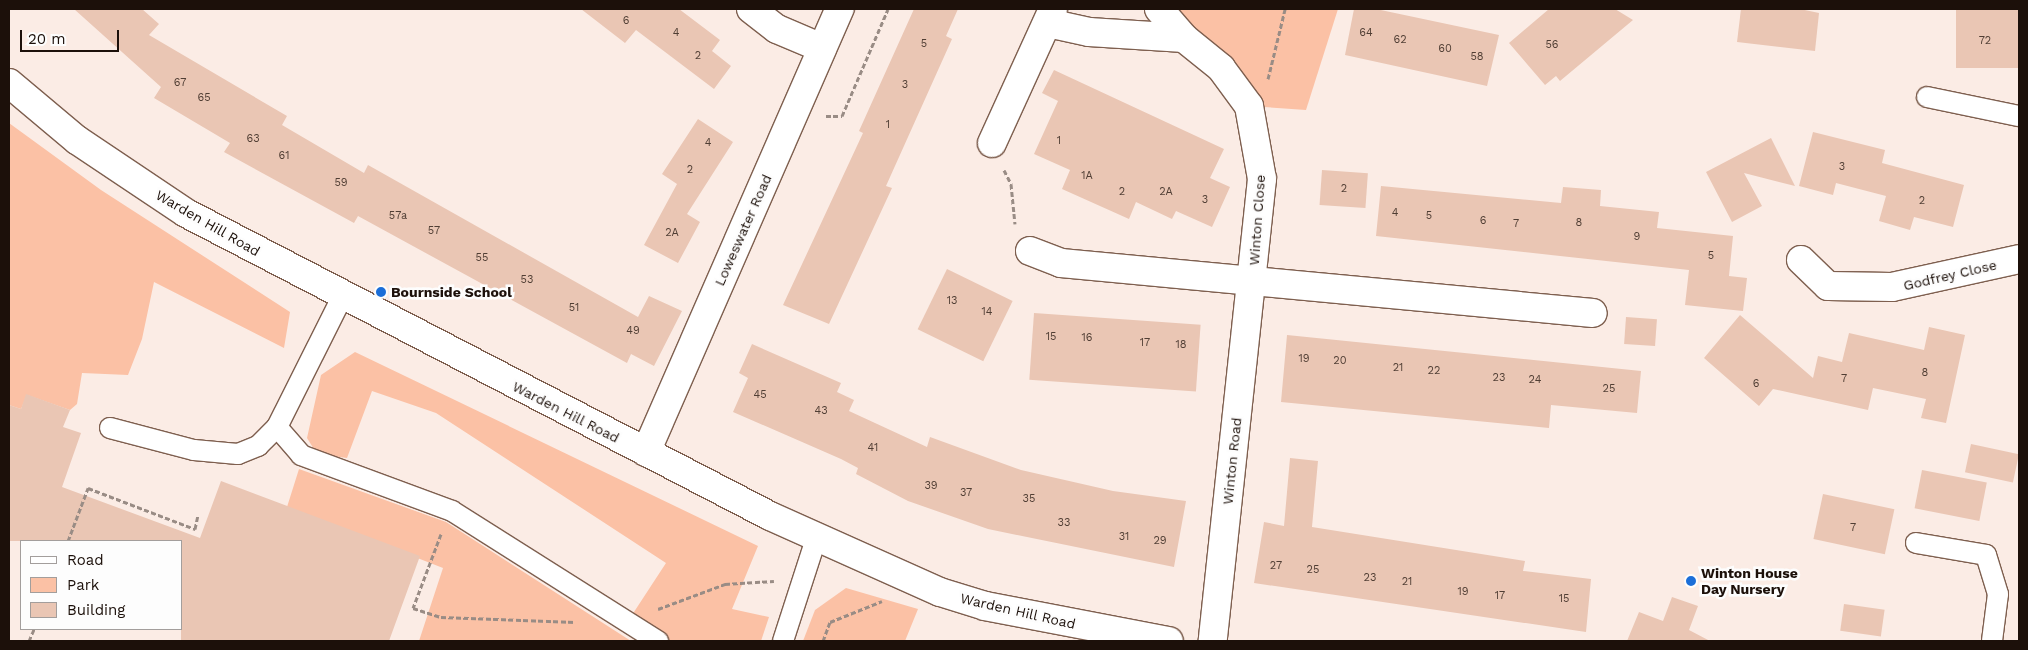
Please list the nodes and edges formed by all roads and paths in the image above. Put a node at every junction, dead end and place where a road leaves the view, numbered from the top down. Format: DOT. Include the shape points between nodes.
graph roads {
  1 [pos="751,9"];
  2 [pos="840,9"];
  3 [pos="888,9"];
  4 [pos="1159,9"];
  5 [pos="1285,9"];
  6 [pos="1051,16"];
  7 [pos="1184,38"];
  8 [pos="822,48"];
  9 [pos="9,83"];
  10 [pos="1927,97"];
  11 [pos="798,103"];
  12 [pos="1249,106"];
  13 [pos="2019,116"];
  14 [pos="992,143"];
  15 [pos="1030,251"];
  16 [pos="2019,259"];
  17 [pos="1801,260"];
  18 [pos="1253,280"];
  19 [pos="342,297"];
  20 [pos="1593,313"];
  21 [pos="277,427"];
  22 [pos="110,428"];
  23 [pos="646,452"];
  24 [pos="198,515"];
  25 [pos="442,531"];
  26 [pos="817,536"];
  27 [pos="68,540"];
  28 [pos="1916,543"];
  29 [pos="905,576"];
  30 [pos="799,586"];
  31 [pos="578,622"];
  32 [pos="638,629"];
  33 [pos="1051,631"];
  34 [pos="658,641"];
  35 [pos="783,641"];
  36 [pos="823,641"];
  37 [pos="1169,641"];
  38 [pos="1213,641"];
  39 [pos="1992,641"];
  1 -- 8 [label="street" via="777,29"];
  2 -- 8 [label="street, Loweswater Road"];
  3 -- 11 [label="path" via="842,116 824,116"];
  4 -- 7 [label="street, Winton Close"];
  5 -- 12 [label="path" via="1264,91"];
  6 -- 7 [label="street" via="1088,32"];
  6 -- 14 [label="street"];
  7 -- 12 [label="street, Winton Close" via="1221,68"];
  8 -- 11 [label="street, Loweswater Road"];
  9 -- 19 [label="street, Warden Hill Road" via="77,140 146,187"];
  10 -- 13 [label="lane"];
  11 -- 23 [label="street, Loweswater Road"];
  12 -- 18 [label="street, Winton Close" via="1262,179"];
  14 -- 15 [label="path" via="1011,184 1015,224"];
  15 -- 18 [label="street" via="1060,263"];
  16 -- 17 [label="street, Godfrey Close" via="1892,287 1828,286"];
  18 -- 20 [label="street"];
  18 -- 38 [label="street, Winton Road"];
  19 -- 21 [label="lane"];
  19 -- 23 [label="street, Warden Hill Road"];
  21 -- 22 [label="lane" via="258,446 238,454 194,450"];
  21 -- 32 [label="lane" via="301,455 452,511"];
  23 -- 26 [label="street, Warden Hill Road"];
  24 -- 27 [label="path" via="196,529 88,488"];
  25 -- 31 [label="path" via="413,608 441,617"];
  26 -- 29 [label="street, Warden Hill Road"];
  26 -- 30 [label="lane"];
  28 -- 39 [label="lane" via="1986,555 1998,594"];
  29 -- 33 [label="street, Warden Hill Road"];
  29 -- 36 [label="path" via="895,596 830,622"];
  30 -- 32 [label="path" via="761,580 714,587 668,604"];
  30 -- 35 [label="lane"];
  32 -- 34 [label="lane"];
  33 -- 37 [label="street, Warden Hill Road"];
}
